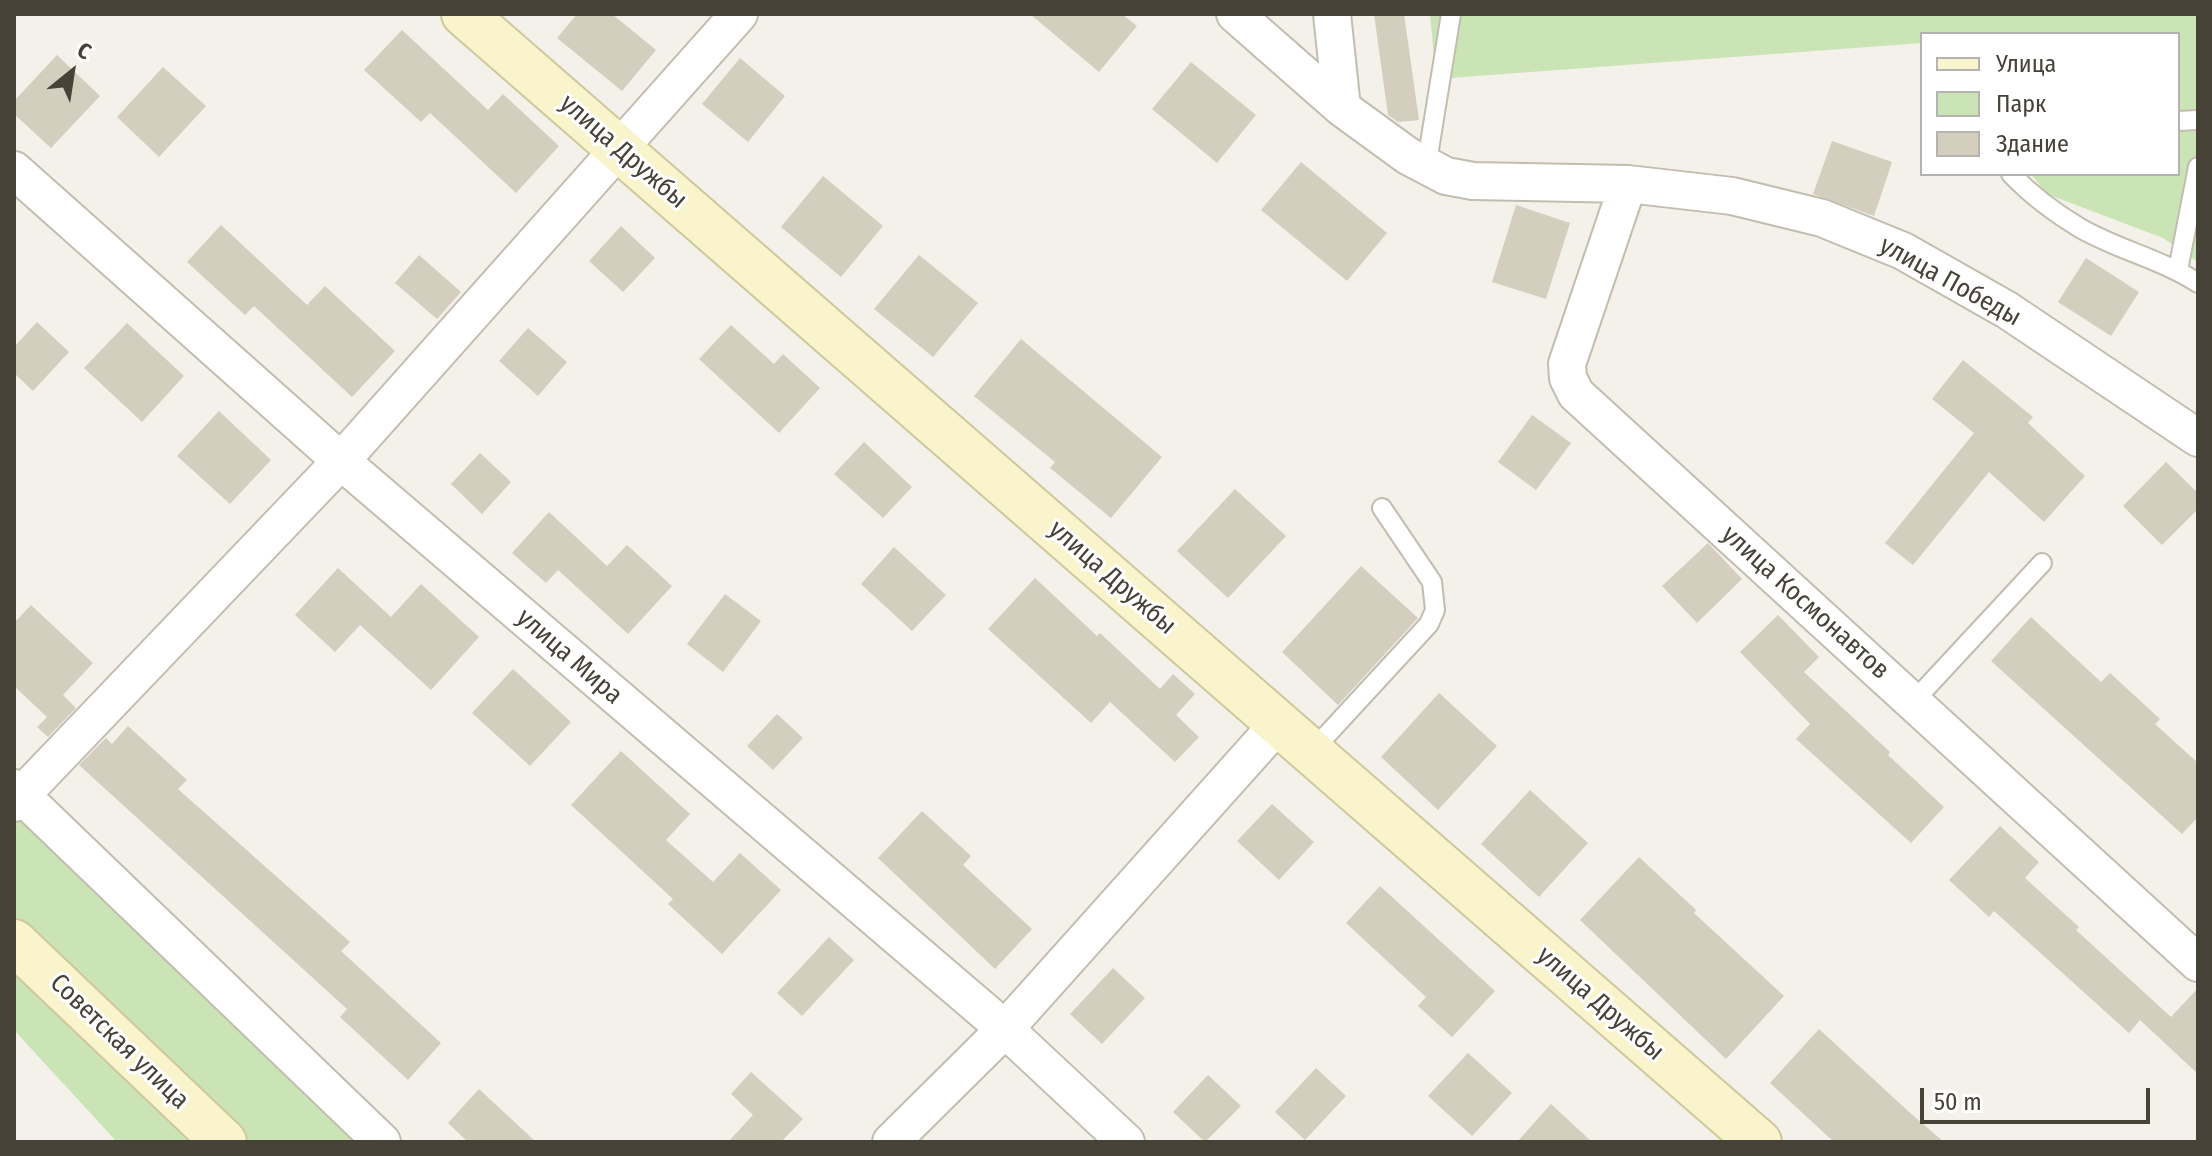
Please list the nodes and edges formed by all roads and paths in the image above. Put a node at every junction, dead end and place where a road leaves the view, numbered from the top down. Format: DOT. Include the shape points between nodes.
graph roads {
  1 [pos="464,14"];
  2 [pos="739,14"];
  3 [pos="1235,14"];
  4 [pos="1332,14"];
  5 [pos="1451,14"];
  6 [pos="1342,108"];
  7 [pos="619,149"];
  8 [pos="2198,167"];
  9 [pos="1426,168"];
  10 [pos="14,170"];
  11 [pos="2013,176"];
  12 [pos="1628,184"];
  13 [pos="2178,270"];
  14 [pos="2198,283"];
  15 [pos="2198,438"];
  16 [pos="341,461"];
  17 [pos="1382,508"];
  18 [pos="2042,563"];
  19 [pos="1913,702"];
  20 [pos="1279,723"];
  21 [pos="1311,752"];
  22 [pos="16,796"];
  23 [pos="14,942"];
  24 [pos="2198,963"];
  25 [pos="1005,1029"];
  26 [pos="224,1142"];
  27 [pos="382,1142"];
  28 [pos="891,1142"];
  29 [pos="1126,1142"];
  30 [pos="1759,1142"];
  1 -- 7 [label="street, улица Дружбы"];
  2 -- 7 [label="street"];
  3 -- 6 [label="street"];
  4 -- 6 [label="street"];
  5 -- 9 [label="lane"];
  6 -- 9 [label="street, улица Победы"];
  7 -- 16 [label="street"];
  7 -- 20 [label="street, улица Дружбы"];
  8 -- 13 [label="lane"];
  9 -- 12 [label="street, улица Победы" via="1473,181"];
  10 -- 16 [label="street, улица Мира"];
  11 -- 13 [label="lane" via="2081,229"];
  12 -- 15 [label="street, улица Победы" via="1732,196 1822,218 1903,251 2007,310"];
  12 -- 19 [label="street, улица Космонавтов" via="1567,364 1576,394"];
  13 -- 14 [label="lane"];
  16 -- 22 [label="street"];
  16 -- 25 [label="street, улица Мира"];
  17 -- 21 [label="lane" via="1432,582 1435,610 1429,624"];
  18 -- 19 [label="lane"];
  19 -- 24 [label="street, улица Космонавтов"];
  20 -- 21 [label="street, улица Дружбы"];
  20 -- 25 [label="street"];
  21 -- 30 [label="street, улица Дружбы"];
  22 -- 27 [label="street"];
  23 -- 26 [label="street, Советская улица"];
  25 -- 28 [label="street"];
  25 -- 29 [label="street, улица Мира"];
}
